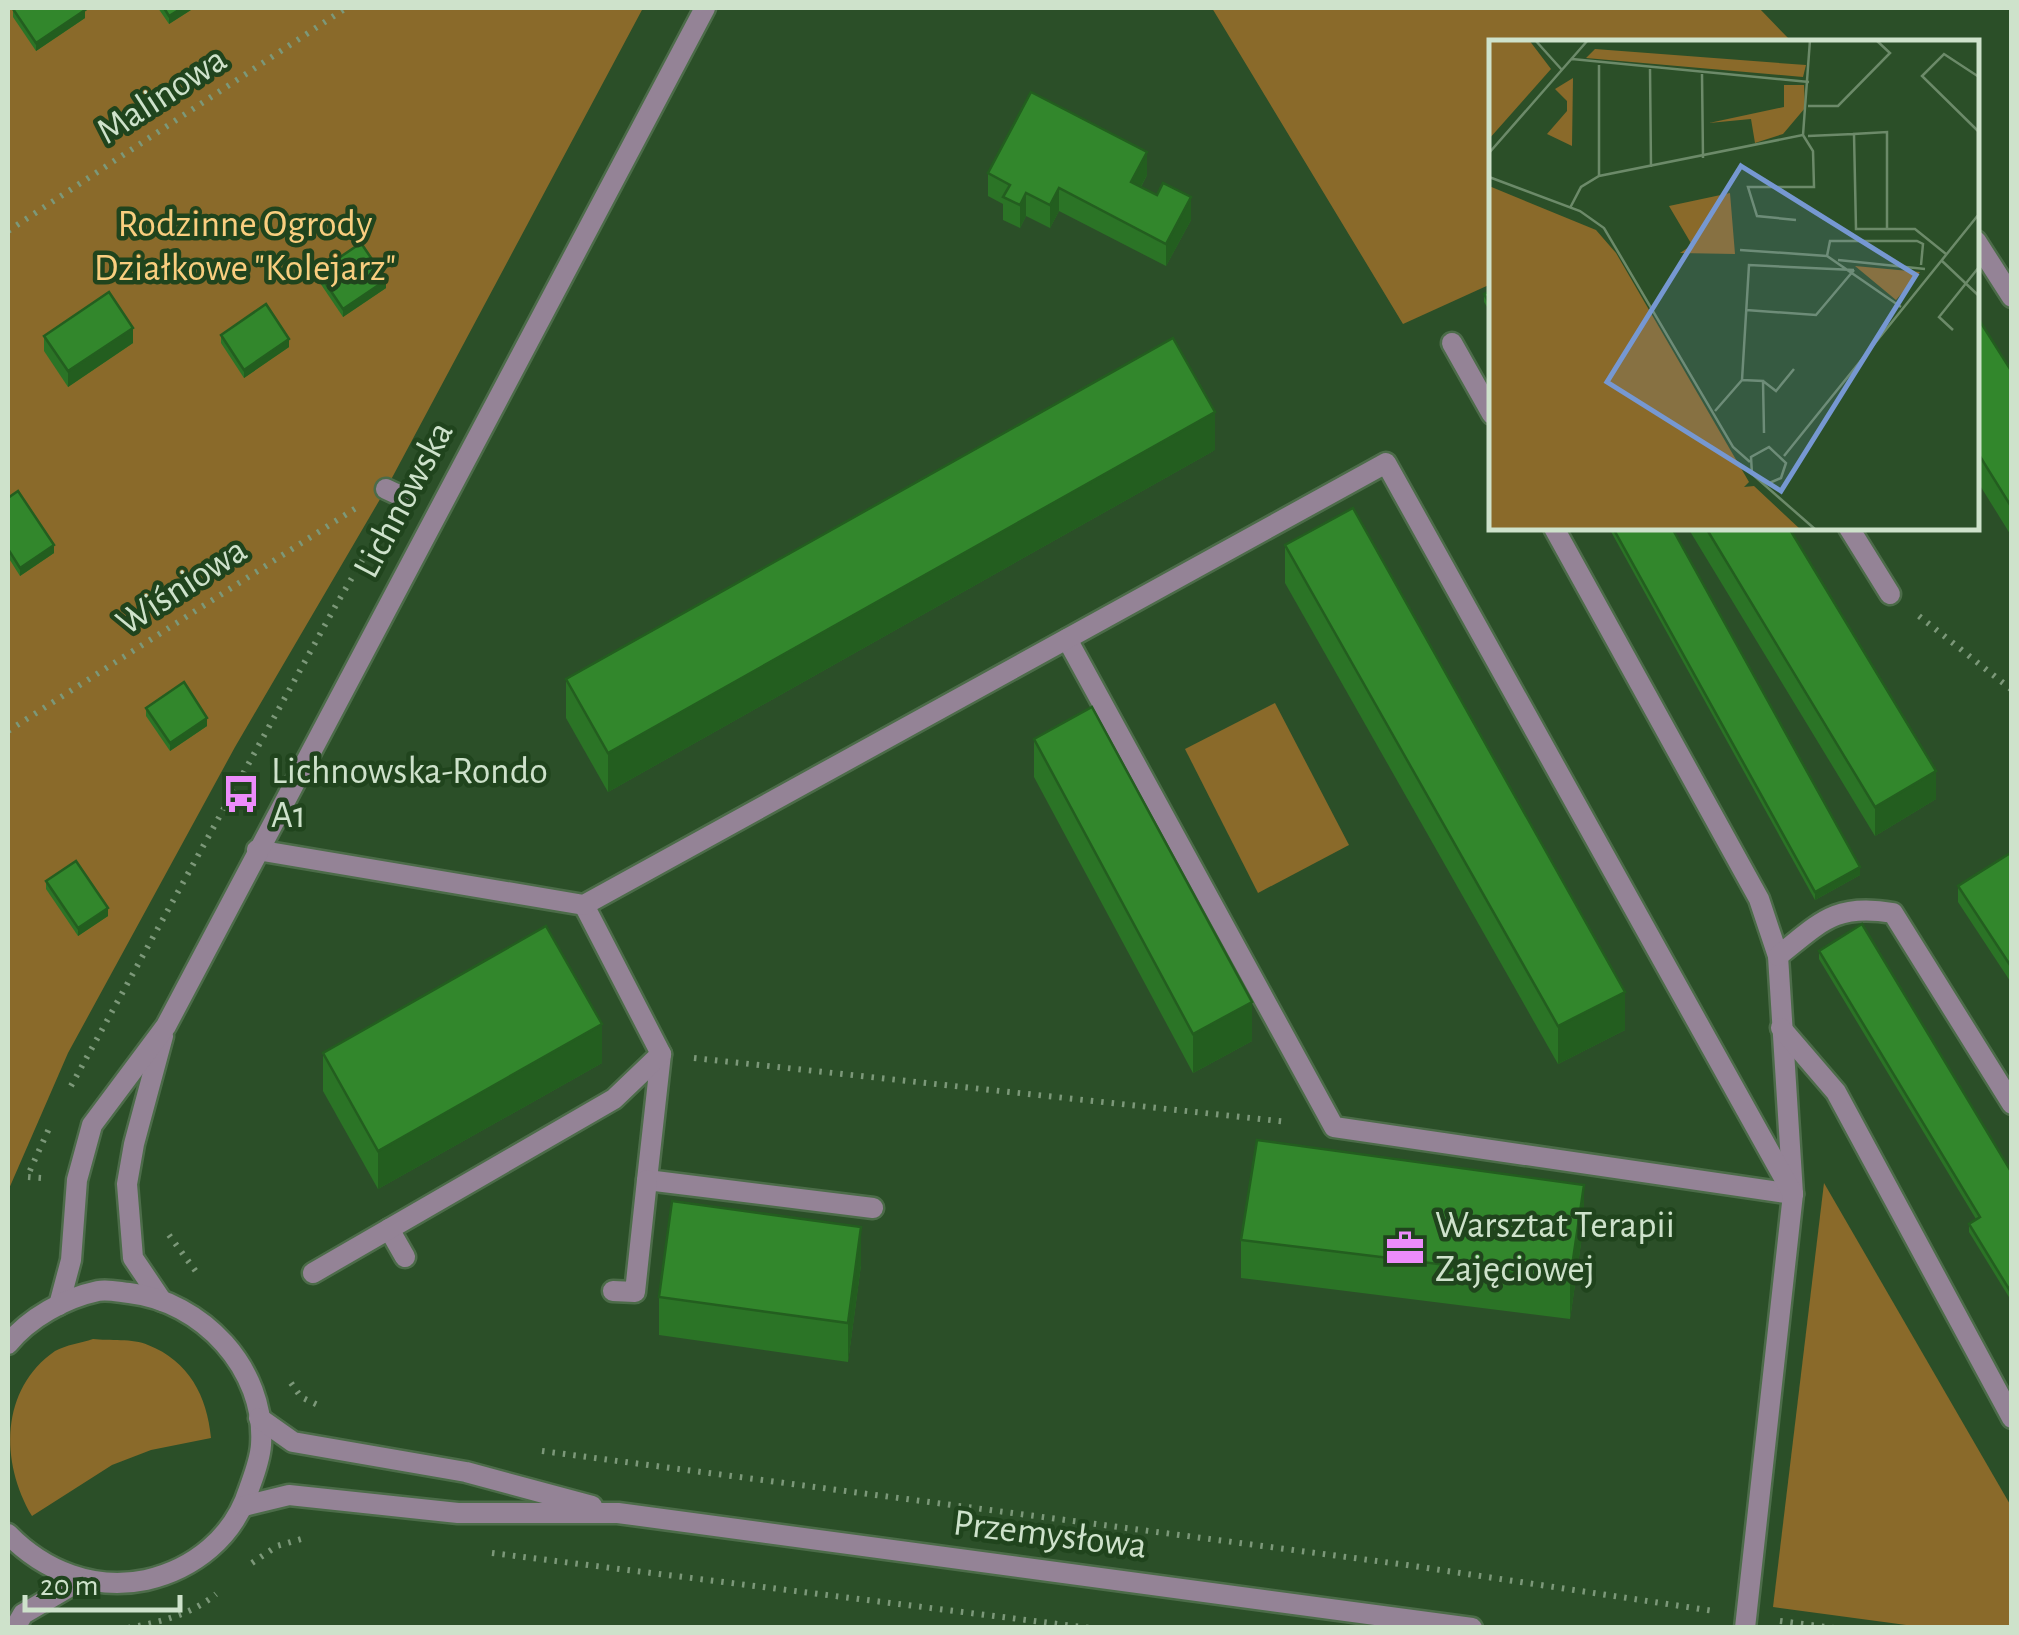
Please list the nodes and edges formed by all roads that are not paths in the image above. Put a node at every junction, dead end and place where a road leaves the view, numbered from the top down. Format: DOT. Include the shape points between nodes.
graph roads {
  1 [pos="706,8"];
  2 [pos="1979,247"];
  3 [pos="2012,297"];
  4 [pos="1452,343"];
  5 [pos="1489,409"];
  6 [pos="1555,530"];
  7 [pos="1850,530"];
  8 [pos="1890,594"];
  9 [pos="1067,639"];
  10 [pos="257,850"];
  11 [pos="584,904"];
  12 [pos="1778,956"];
  13 [pos="166,1026"];
  14 [pos="1781,1028"];
  15 [pos="661,1054"];
  16 [pos="2012,1104"];
  17 [pos="648,1180"];
  18 [pos="1793,1194"];
  19 [pos="873,1208"];
  20 [pos="389,1228"];
  21 [pos="405,1256"];
  22 [pos="313,1273"];
  23 [pos="613,1291"];
  24 [pos="162,1301"];
  25 [pos="58,1305"];
  26 [pos="8,1344"];
  27 [pos="260,1418"];
  28 [pos="2012,1418"];
  29 [pos="244,1506"];
  30 [pos="618,1514"];
  31 [pos="8,1534"];
  32 [pos="81,1580"];
  33 [pos="1746,1622"];
  34 [pos="16,1628"];
  35 [pos="1472,1628"];
  1 -- 10 [label="street, Lichnowska"];
  2 -- 3 [label="street"];
  4 -- 5 [label="street"];
  6 -- 12 [label="street" via="1759,900"];
  7 -- 8 [label="street"];
  9 -- 11 [label="street"];
  9 -- 18 [label="street" via="1334,1127"];
  9 -- 18 [label="street" via="1386,464"];
  10 -- 11 [label="street"];
  10 -- 13 [label="street, Lichnowska"];
  11 -- 15 [label="street"];
  12 -- 14 [label="street"];
  12 -- 16 [label="street" via="1828,917 1863,908 1894,913"];
  13 -- 24 [label="street, Lichnowska" via="127,1184 132,1258"];
  13 -- 25 [label="street, Lichnowska" via="92,1125"];
  14 -- 18 [label="street"];
  14 -- 28 [label="street" via="1836,1092"];
  15 -- 17 [label="street"];
  15 -- 20 [label="street" via="614,1099"];
  17 -- 19 [label="street"];
  17 -- 23 [label="street" via="634,1292"];
  18 -- 33 [label="street"];
  20 -- 21 [label="street"];
  20 -- 22 [label="street"];
  24 -- 25 [label="street" via="102,1290"];
  24 -- 27 [label="street" via="215,1333 242,1366"];
  25 -- 26 [label="street"];
  27 -- 29 [label="street" via="261,1445"];
  27 -- 30 [label="street, Przemysłowa" via="292,1442 466,1472"];
  29 -- 30 [label="street, Przemysłowa" via="289,1495 458,1512"];
  29 -- 32 [label="street" via="205,1554 167,1575 126,1584"];
  30 -- 35 [label="street, Przemysłowa"];
  31 -- 32 [label="street" via="44,1564"];
  32 -- 34 [label="street" via="22,1614"];
}
